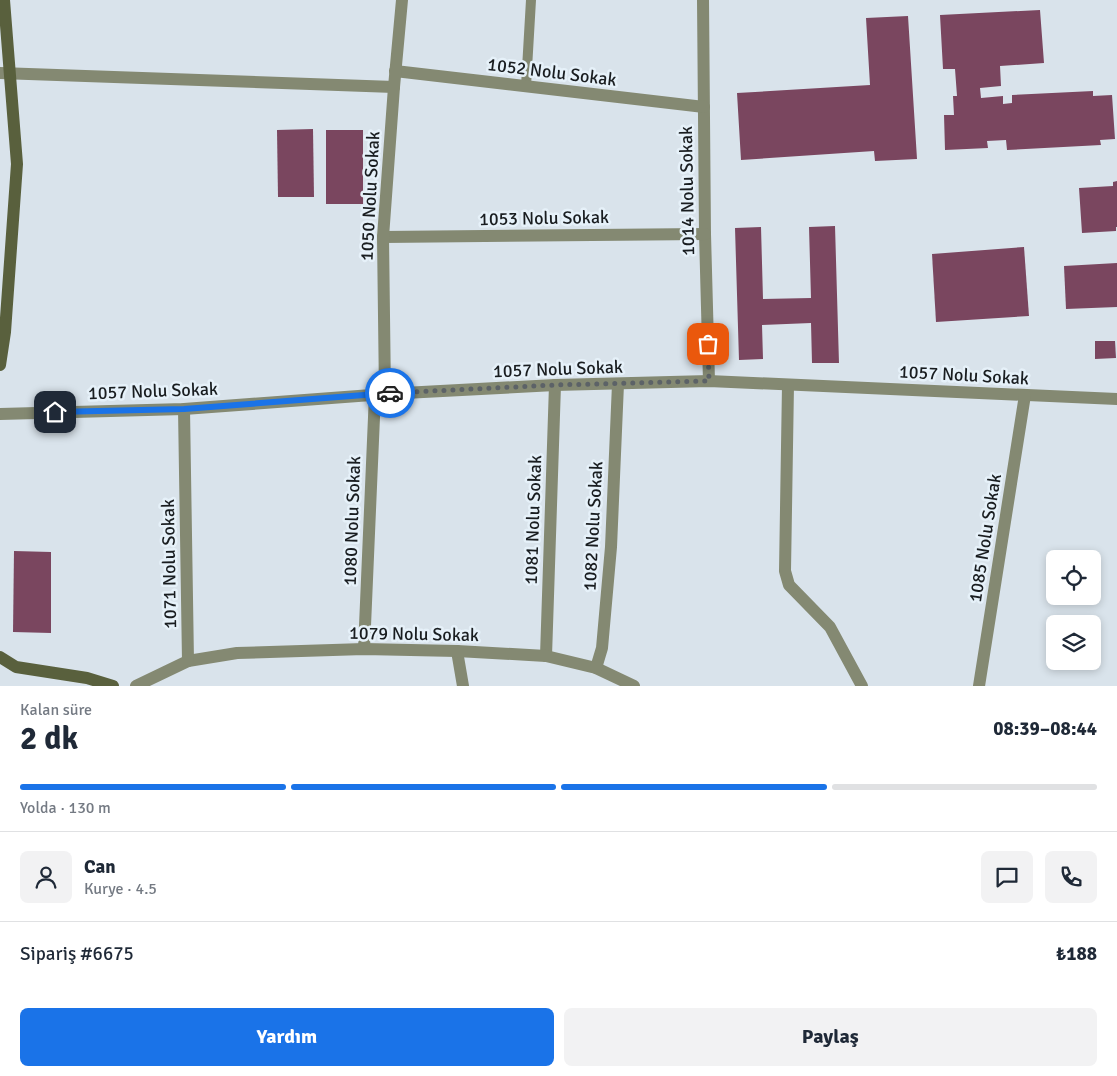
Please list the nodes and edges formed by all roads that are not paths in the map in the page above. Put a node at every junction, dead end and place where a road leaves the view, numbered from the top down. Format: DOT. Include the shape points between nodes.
graph roads {
  1 [pos="4,0"];
  2 [pos="402,0"];
  3 [pos="531,0"];
  4 [pos="703,0"];
  5 [pos="395,71"];
  6 [pos="5,73"];
  7 [pos="526,86"];
  8 [pos="394,87"];
  9 [pos="704,107"];
  10 [pos="705,234"];
  11 [pos="383,237"];
  12 [pos="2,332"];
  13 [pos="0,365"];
  14 [pos="709,381"];
  15 [pos="618,384"];
  16 [pos="555,385"];
  17 [pos="788,385"];
  18 [pos="380,394"];
  19 [pos="1025,395"];
  20 [pos="1117,400"];
  21 [pos="184,409"];
  22 [pos="0,414"];
  23 [pos="364,649"];
  24 [pos="457,650"];
  25 [pos="546,656"];
  26 [pos="0,657"];
  27 [pos="188,661"];
  28 [pos="596,668"];
  29 [pos="113,686"];
  30 [pos="136,686"];
  31 [pos="463,686"];
  32 [pos="634,686"];
  33 [pos="862,686"];
  34 [pos="979,686"];
  1 -- 6 [label="street"];
  2 -- 5 [label="street, 1050 Nolu Sokak"];
  3 -- 7 [label="lane"];
  4 -- 9 [label="street, 1014 Nolu Sokak"];
  5 -- 7 [label="street, 1052 Nolu Sokak"];
  5 -- 8 [label="street, 1050 Nolu Sokak"];
  6 -- 8 [label="street"];
  6 -- 12 [label="street" via="17,164"];
  7 -- 9 [label="street, 1052 Nolu Sokak"];
  8 -- 11 [label="street, 1050 Nolu Sokak"];
  9 -- 10 [label="street, 1014 Nolu Sokak"];
  10 -- 11 [label="street, 1053 Nolu Sokak"];
  10 -- 14 [label="street, 1014 Nolu Sokak"];
  11 -- 18 [label="street, 1050 Nolu Sokak"];
  12 -- 13 [label="street"];
  14 -- 15 [label="street, 1057 Nolu Sokak"];
  14 -- 17 [label="street, 1057 Nolu Sokak"];
  15 -- 16 [label="street, 1057 Nolu Sokak"];
  15 -- 28 [label="street, 1082 Nolu Sokak" via="611,547 602,648"];
  16 -- 18 [label="street, 1057 Nolu Sokak"];
  16 -- 25 [label="street, 1081 Nolu Sokak"];
  17 -- 19 [label="street, 1057 Nolu Sokak"];
  17 -- 33 [label="street" via="785,571 789,585 830,627"];
  18 -- 21 [label="street, 1057 Nolu Sokak"];
  18 -- 23 [label="street, 1080 Nolu Sokak"];
  19 -- 20 [label="street, 1057 Nolu Sokak"];
  19 -- 34 [label="street, 1085 Nolu Sokak"];
  21 -- 22 [label="street, 1057 Nolu Sokak"];
  21 -- 27 [label="street, 1071 Nolu Sokak"];
  23 -- 24 [label="street, 1079 Nolu Sokak"];
  23 -- 27 [label="street, 1079 Nolu Sokak" via="237,653"];
  24 -- 25 [label="street, 1079 Nolu Sokak"];
  24 -- 31 [label="street"];
  25 -- 28 [label="street, 1079 Nolu Sokak"];
  26 -- 29 [label="street" via="16,667 87,678"];
  27 -- 30 [label="street"];
  28 -- 32 [label="street, 1079 Nolu Sokak"];
}
